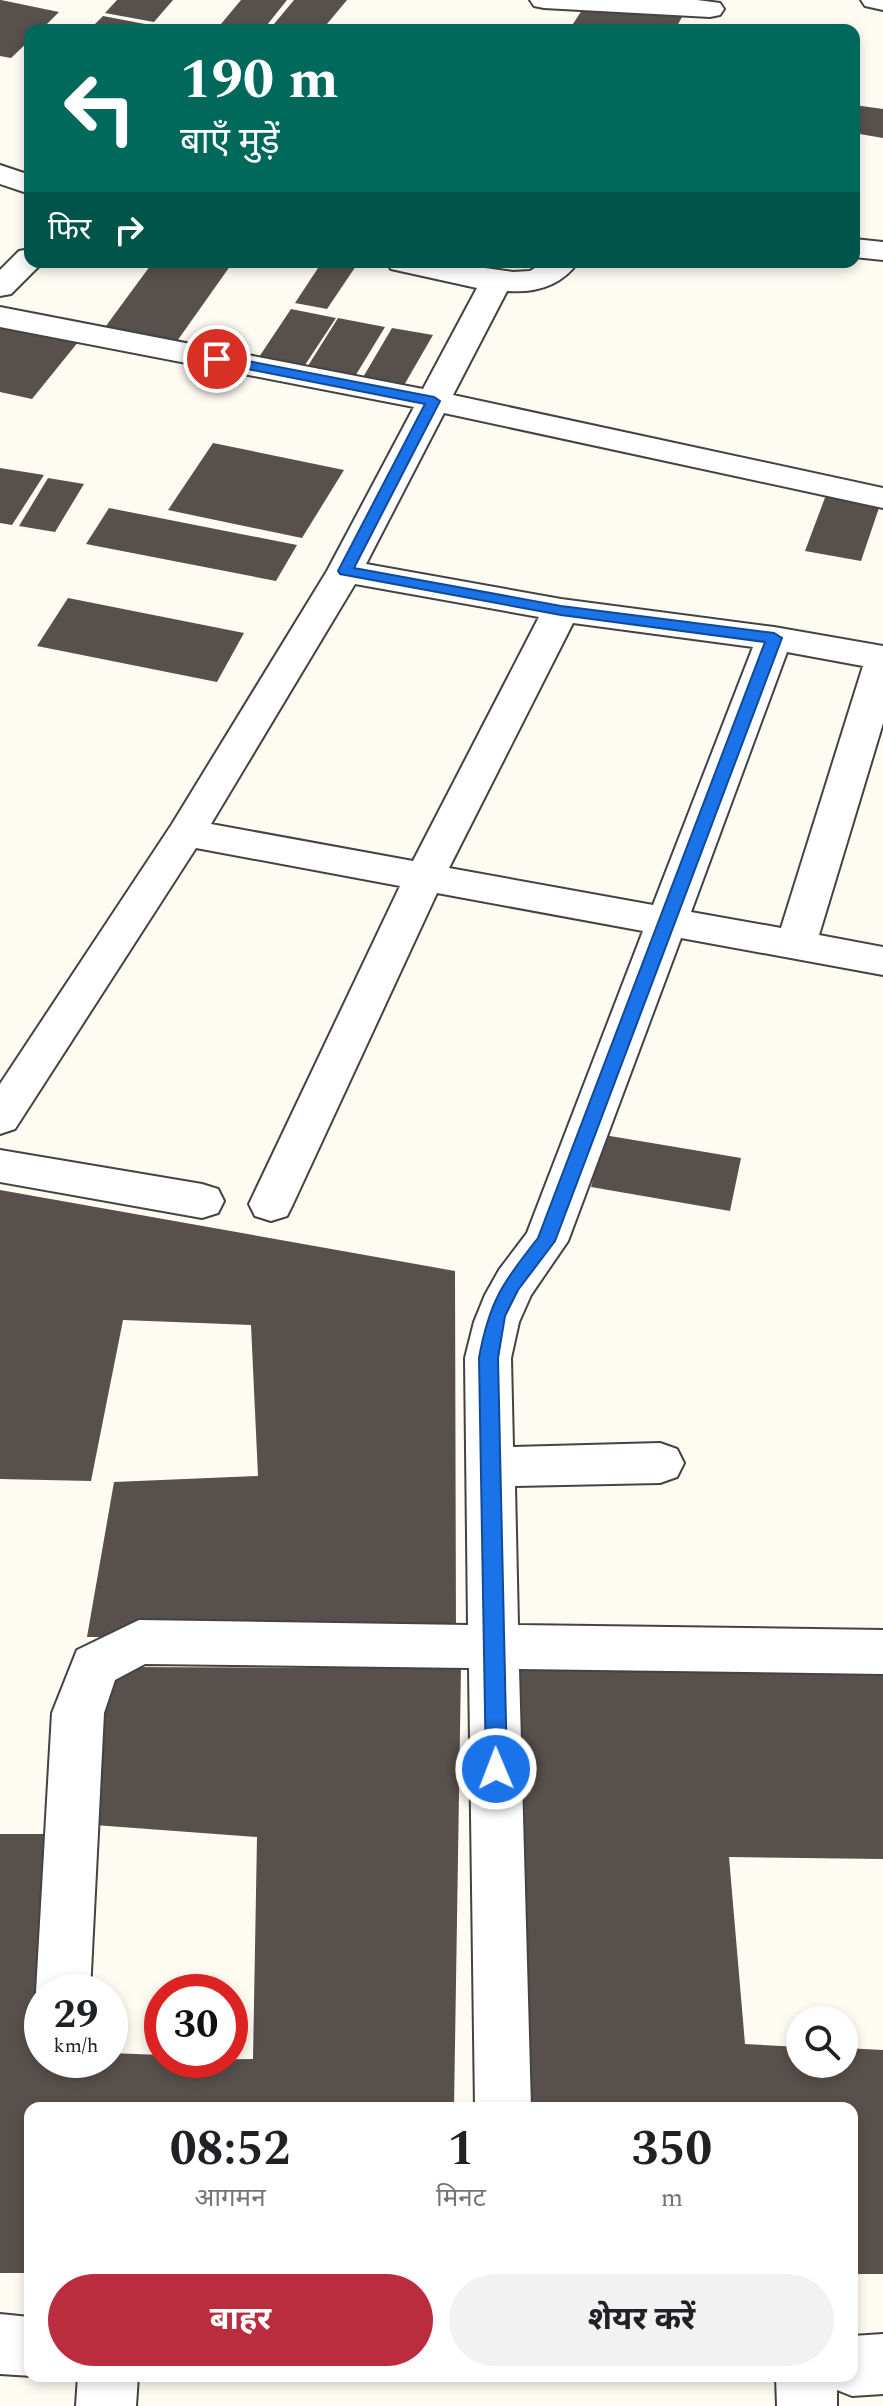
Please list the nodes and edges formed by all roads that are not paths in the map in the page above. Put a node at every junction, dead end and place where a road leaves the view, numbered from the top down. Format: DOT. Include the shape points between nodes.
graph roads {
  1 [pos="544,0"];
  2 [pos="875,0"];
  3 [pos="582,2"];
  4 [pos="883,2"];
  5 [pos="708,13"];
  6 [pos="566,24"];
  7 [pos="0,174"];
  8 [pos="24,183"];
  9 [pos="860,249"];
  10 [pos="883,251"];
  11 [pos="24,264"];
  12 [pos="434,268"];
  13 [pos="560,268"];
  14 [pos="496,281"];
  15 [pos="0,287"];
  16 [pos="0,317"];
  17 [pos="434,401"];
  18 [pos="883,498"];
  19 [pos="345,571"];
  20 [pos="561,610"];
  21 [pos="774,638"];
  22 [pos="883,660"];
  23 [pos="186,833"];
  24 [pos="424,878"];
  25 [pos="668,922"];
  26 [pos="796,945"];
  27 [pos="883,961"];
  28 [pos="0,1118"];
  29 [pos="0,1166"];
  30 [pos="202,1201"];
  31 [pos="271,1204"];
  32 [pos="660,1463"];
  33 [pos="492,1467"];
  34 [pos="494,1646"];
  35 [pos="883,1652"];
  36 [pos="64,1974"];
  37 [pos="503,2102"];
  38 [pos="0,2344"];
  39 [pos="24,2346"];
  40 [pos="883,2364"];
  41 [pos="858,2366"];
  42 [pos="108,2382"];
  43 [pos="806,2382"];
  44 [pos="106,2406"];
  45 [pos="807,2406"];
  1 -- 3 [label="street"];
  2 -- 4 [label="street"];
  3 -- 5 [label="street"];
  3 -- 6 [label="street"];
  7 -- 8 [label="street"];
  9 -- 10 [label="street"];
  11 -- 15 [label="street"];
  12 -- 14 [label="street"];
  13 -- 14 [label="street" via="543,279"];
  14 -- 17 [label="street"];
  16 -- 17 [label="street"];
  17 -- 18 [label="street"];
  17 -- 19 [label="street"];
  19 -- 20 [label="street"];
  19 -- 23 [label="street"];
  20 -- 21 [label="street"];
  20 -- 24 [label="street"];
  21 -- 22 [label="street"];
  21 -- 25 [label="street"];
  22 -- 26 [label="street"];
  23 -- 24 [label="street"];
  23 -- 28 [label="street"];
  24 -- 25 [label="street"];
  24 -- 31 [label="street"];
  25 -- 26 [label="street"];
  25 -- 33 [label="street" via="546,1241 511,1286 496,1316 488,1358"];
  26 -- 27 [label="street"];
  29 -- 30 [label="street"];
  32 -- 33 [label="street"];
  33 -- 34 [label="street"];
  34 -- 35 [label="street"];
  34 -- 36 [label="street" via="139,1642 95,1666 78,1713"];
  34 -- 37 [label="street"];
  38 -- 39 [label="street"];
  40 -- 41 [label="street"];
  42 -- 44 [label="street"];
  43 -- 45 [label="street"];
}
